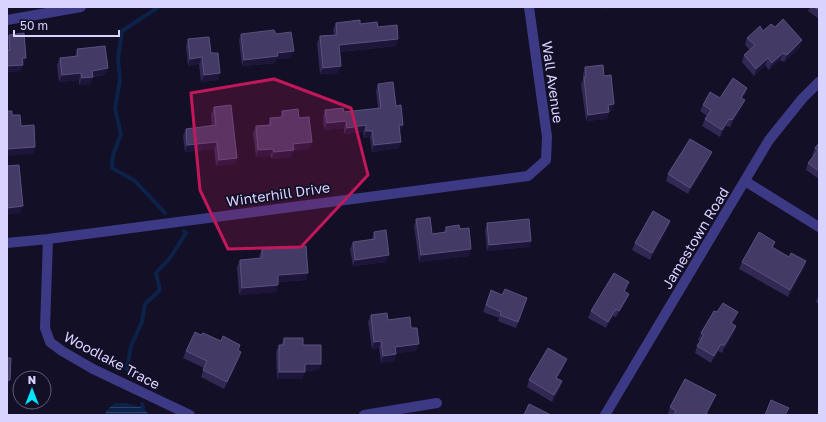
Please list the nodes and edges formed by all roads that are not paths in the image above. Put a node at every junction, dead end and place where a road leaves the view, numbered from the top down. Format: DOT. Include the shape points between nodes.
graph roads {
  1 [pos="81,7"];
  2 [pos="529,7"];
  3 [pos="7,20"];
  4 [pos="819,82"];
  5 [pos="546,160"];
  6 [pos="745,181"];
  7 [pos="819,226"];
  8 [pos="48,239"];
  9 [pos="7,242"];
  10 [pos="437,403"];
  11 [pos="190,415"];
  12 [pos="364,415"];
  13 [pos="605,415"];
  1 -- 3 [label="street"];
  2 -- 5 [label="street, Wall Avenue" via="547,137"];
  4 -- 6 [label="street, Jamestown Road" via="769,140"];
  5 -- 8 [label="street, Winterhill Drive" via="528,176"];
  6 -- 7 [label="street"];
  6 -- 13 [label="street, Jamestown Road"];
  8 -- 9 [label="street, Winterhill Drive"];
  8 -- 11 [label="street, Woodlake Trace" via="45,328 50,342 93,369"];
  10 -- 12 [label="street"];
}
